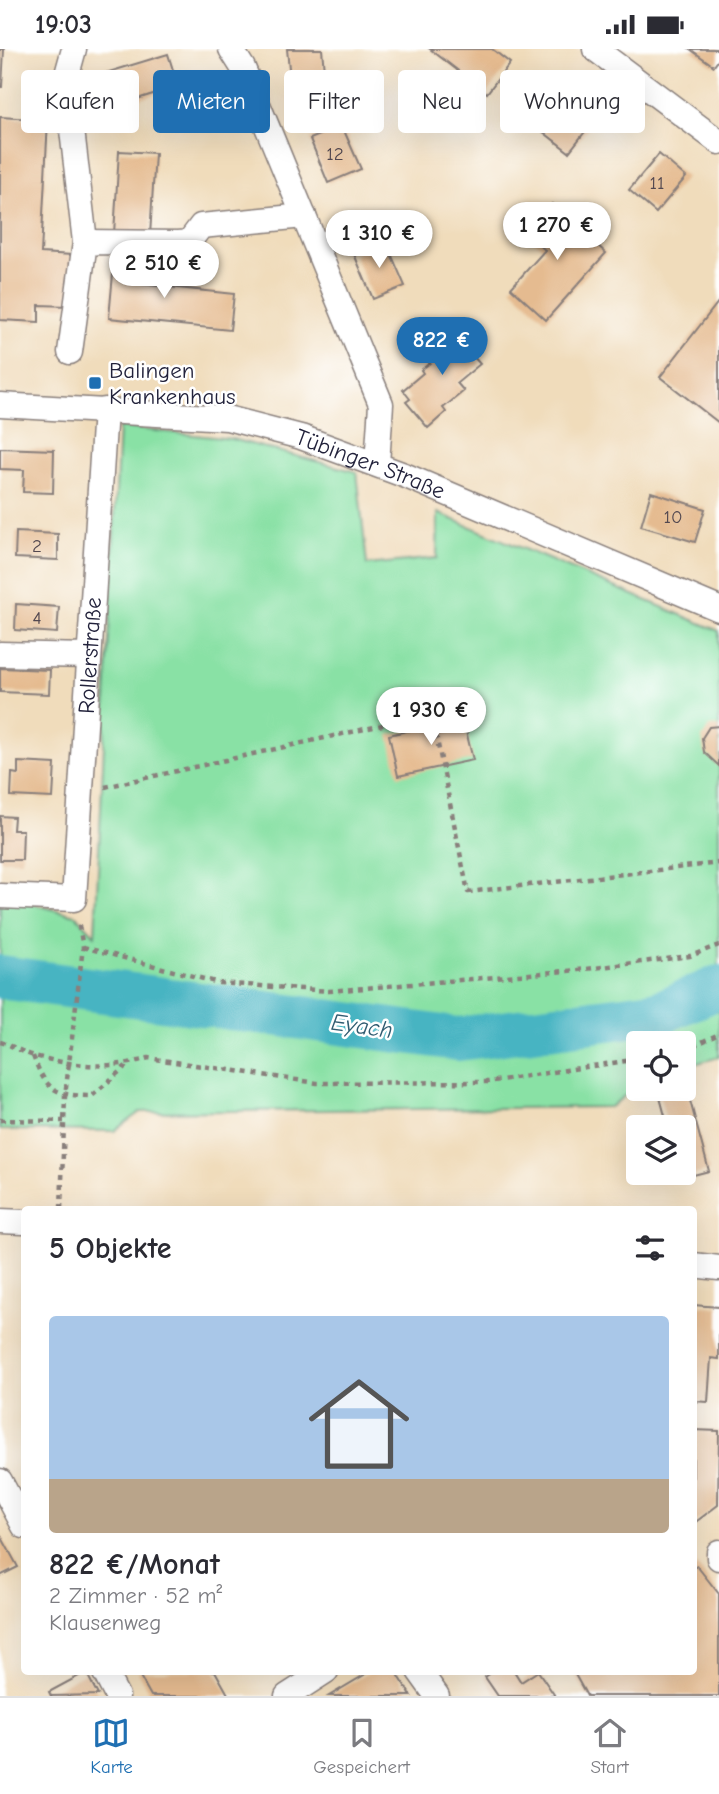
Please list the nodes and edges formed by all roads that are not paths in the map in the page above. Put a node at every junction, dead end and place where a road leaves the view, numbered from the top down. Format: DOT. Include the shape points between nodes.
graph roads {
  1 [pos="74,49"];
  2 [pos="231,49"];
  3 [pos="595,49"];
  4 [pos="719,142"];
  5 [pos="304,216"];
  6 [pos="85,242"];
  7 [pos="70,352"];
  8 [pos="0,405"];
  9 [pos="105,410"];
  10 [pos="377,464"];
  11 [pos="719,609"];
  12 [pos="0,654"];
  13 [pos="88,656"];
  14 [pos="0,896"];
  15 [pos="0,1221"];
  16 [pos="21,1222"];
  17 [pos="697,1265"];
  18 [pos="719,1268"];
  19 [pos="0,1481"];
  20 [pos="21,1520"];
  21 [pos="106,1675"];
  22 [pos="320,1675"];
  23 [pos="421,1675"];
  24 [pos="117,1696"];
  25 [pos="287,1696"];
  26 [pos="437,1696"];
  1 -- 6 [label="street" via="66,78"];
  2 -- 5 [label="street"];
  3 -- 4 [label="street"];
  5 -- 6 [label="street" via="201,226 189,241 179,243"];
  5 -- 10 [label="street" via="381,404"];
  6 -- 7 [label="street"];
  8 -- 9 [label="street, Tübinger Straße"];
  9 -- 10 [label="street, Tübinger Straße" via="227,418 301,437"];
  9 -- 13 [label="street, Rollerstraße"];
  10 -- 11 [label="street, Tübinger Straße"];
  12 -- 13 [label="street"];
  13 -- 14 [label="street, Rollerstraße" via="74,898"];
  15 -- 16 [label="street"];
  17 -- 18 [label="street"];
  19 -- 20 [label="street"];
  21 -- 24 [label="street"];
  22 -- 25 [label="street"];
  23 -- 26 [label="street"];
}
